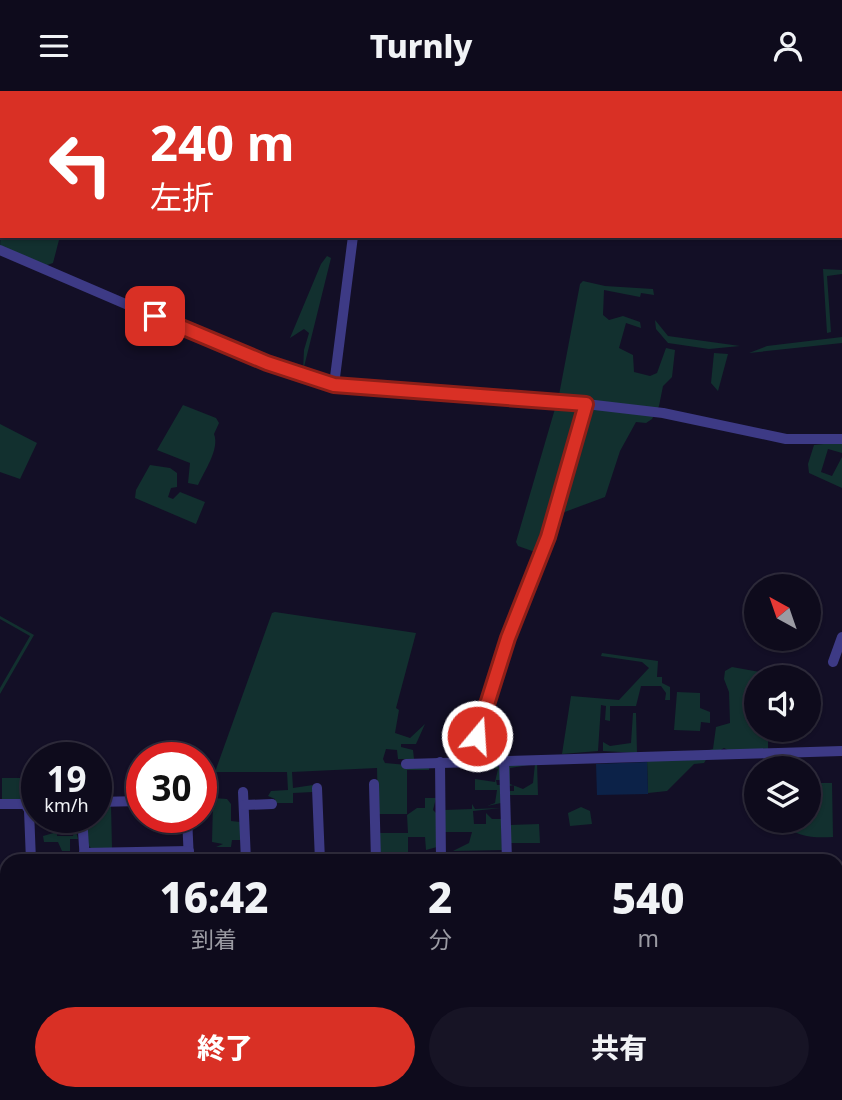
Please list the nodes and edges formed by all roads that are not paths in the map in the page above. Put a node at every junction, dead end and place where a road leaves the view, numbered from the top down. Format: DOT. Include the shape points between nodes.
graph roads {
  1 [pos="353,238"];
  2 [pos="0,250"];
  3 [pos="334,385"];
  4 [pos="586,404"];
  5 [pos="842,439"];
  6 [pos="842,637"];
  7 [pos="833,662"];
  8 [pos="842,751"];
  9 [pos="504,759"];
  10 [pos="469,761"];
  11 [pos="440,762"];
  12 [pos="406,764"];
  13 [pos="374,784"];
  14 [pos="317,788"];
  15 [pos="243,792"];
  16 [pos="0,804"];
  17 [pos="21,804"];
  18 [pos="272,804"];
  19 [pos="244,805"];
  20 [pos="32,833"];
  21 [pos="83,833"];
  22 [pos="188,833"];
  23 [pos="31,854"];
  24 [pos="85,854"];
  25 [pos="189,854"];
  26 [pos="246,854"];
  27 [pos="320,854"];
  28 [pos="376,854"];
  29 [pos="441,854"];
  30 [pos="506,854"];
  1 -- 3 [label="street"];
  2 -- 3 [label="street" via="228,348"];
  3 -- 4 [label="street"];
  4 -- 5 [label="street" via="786,439"];
  4 -- 10 [label="street" via="548,537 508,638"];
  6 -- 7 [label="street"];
  8 -- 9 [label="street"];
  9 -- 10 [label="street"];
  9 -- 30 [label="street"];
  10 -- 11 [label="street"];
  11 -- 12 [label="street"];
  11 -- 29 [label="street"];
  13 -- 28 [label="street"];
  14 -- 27 [label="street"];
  15 -- 19 [label="street"];
  16 -- 17 [label="street"];
  18 -- 19 [label="street"];
  19 -- 26 [label="street"];
  20 -- 23 [label="street"];
  21 -- 24 [label="street"];
  22 -- 25 [label="street"];
}
